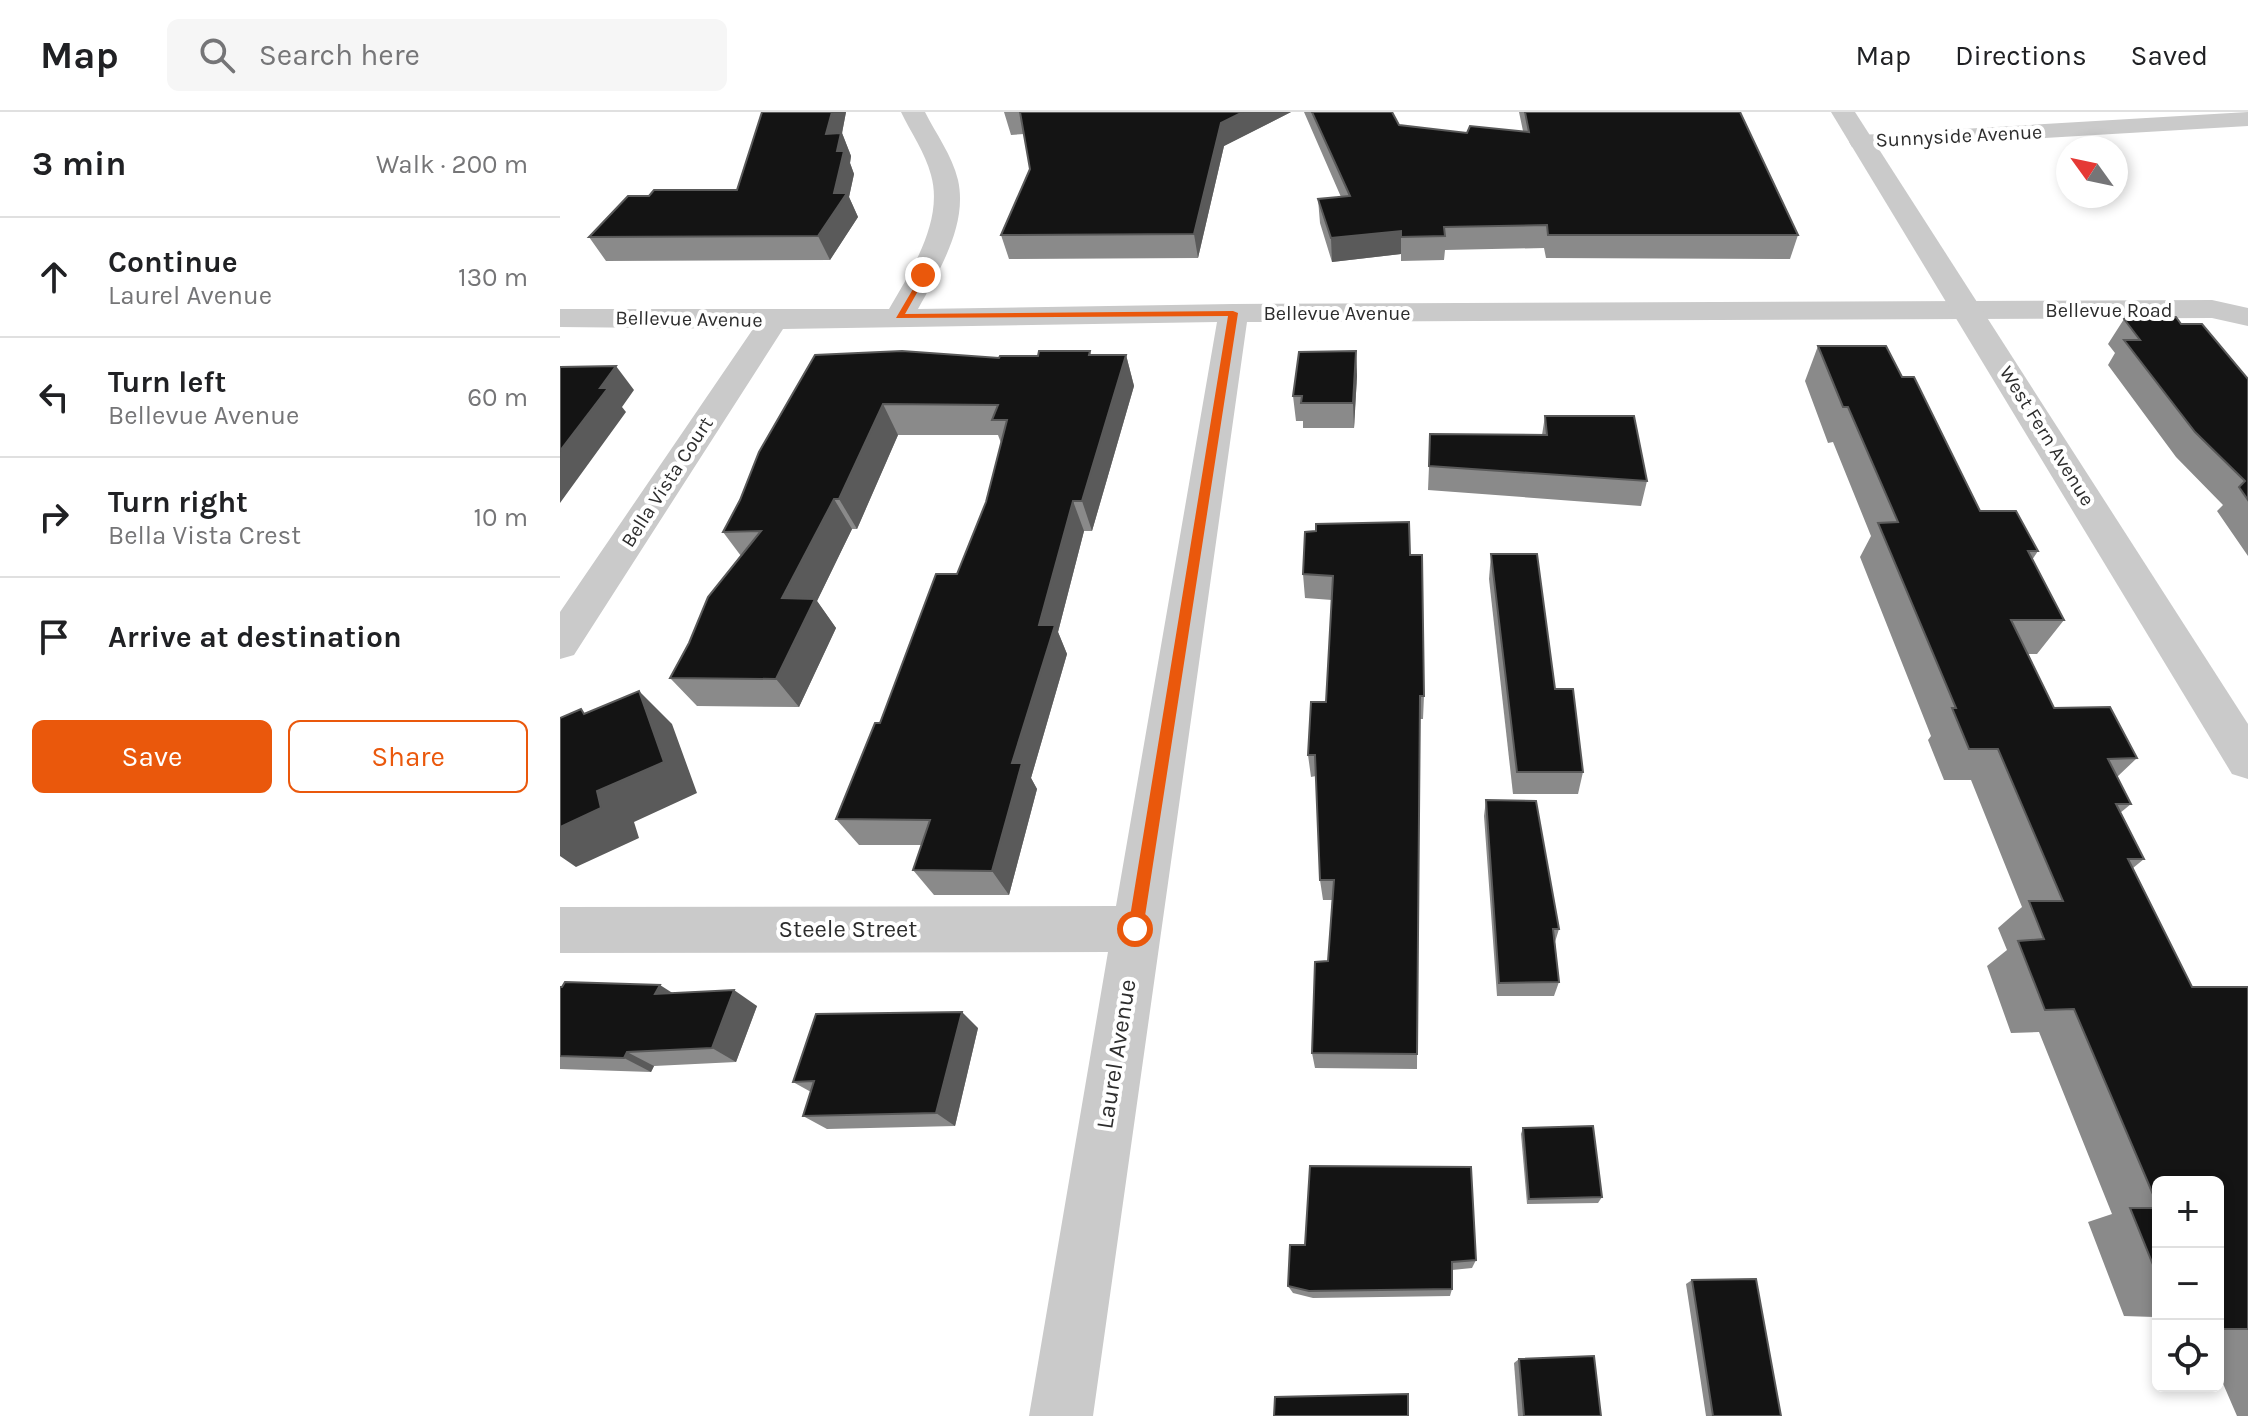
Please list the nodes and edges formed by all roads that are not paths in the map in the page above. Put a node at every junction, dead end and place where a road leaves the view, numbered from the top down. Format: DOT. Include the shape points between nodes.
graph roads {
  1 [pos="913,112"];
  2 [pos="1843,112"];
  3 [pos="2248,119"];
  4 [pos="1861,142"];
  5 [pos="1969,311"];
  6 [pos="1233,313"];
  7 [pos="899,317"];
  8 [pos="2248,317"];
  9 [pos="560,318"];
  10 [pos="774,320"];
  11 [pos="560,644"];
  12 [pos="2248,761"];
  13 [pos="1135,929"];
  14 [pos="560,930"];
  15 [pos="1061,1416"];
  1 -- 7 [label="street" via="946,180 945,220"];
  2 -- 4 [label="street, West Fern Avenue"];
  3 -- 4 [label="street, Sunnyside Avenue"];
  4 -- 5 [label="street, West Fern Avenue"];
  5 -- 6 [label="street, Bellevue Avenue"];
  5 -- 8 [label="street, Bellevue Road" via="2212,309"];
  5 -- 12 [label="street, West Fern Avenue"];
  6 -- 7 [label="street, Bellevue Avenue"];
  6 -- 13 [label="street, Laurel Avenue"];
  7 -- 10 [label="street, Bellevue Avenue"];
  9 -- 10 [label="street, Bellevue Avenue"];
  10 -- 11 [label="street, Bella Vista Court"];
  13 -- 14 [label="street, Steele Street"];
  13 -- 15 [label="street, Laurel Avenue"];
}
